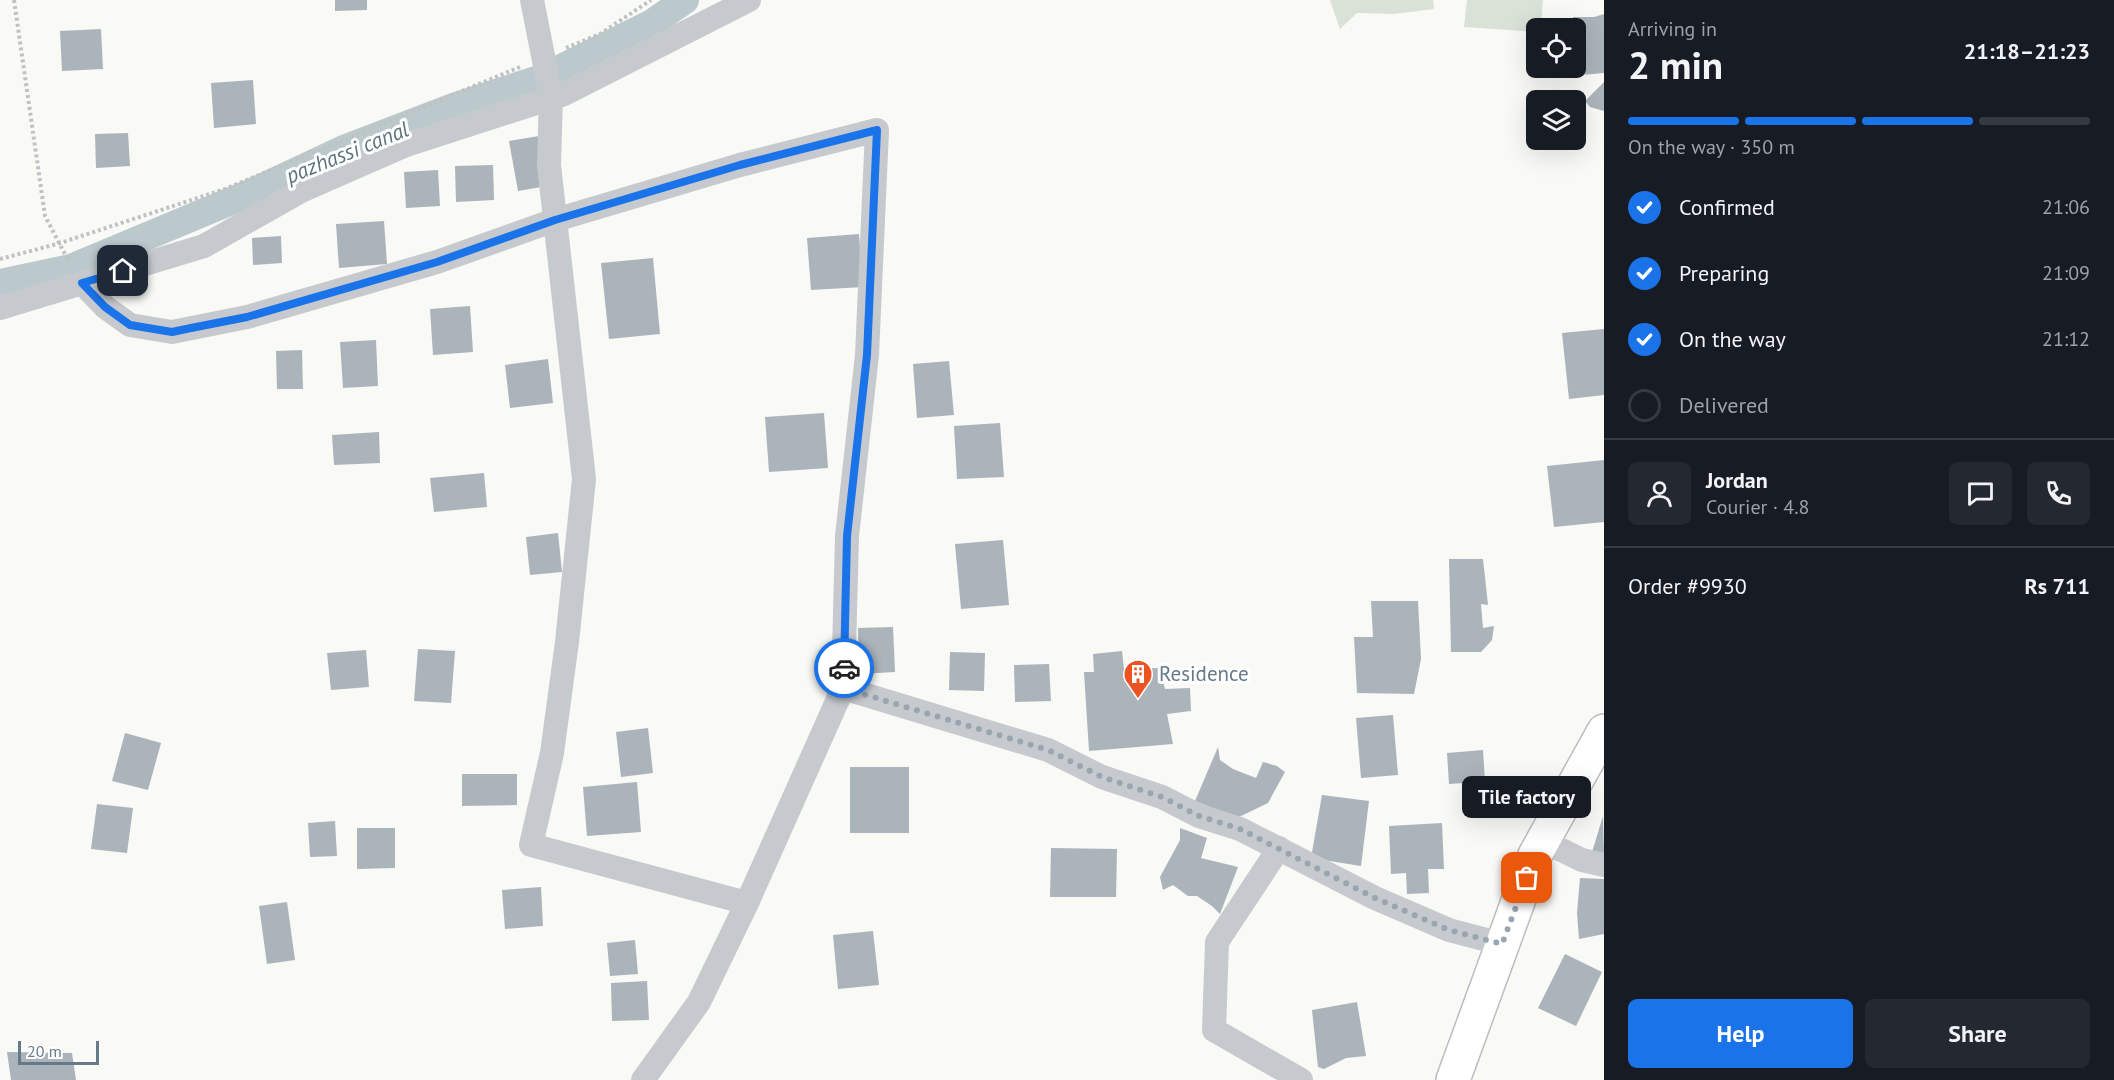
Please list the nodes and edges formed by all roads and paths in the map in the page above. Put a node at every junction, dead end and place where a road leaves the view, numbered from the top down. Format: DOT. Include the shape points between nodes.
graph roads {
  1 [pos="14,0"];
  2 [pos="532,0"];
  3 [pos="651,0"];
  4 [pos="749,0"];
  5 [pos="544,61"];
  6 [pos="551,97"];
  7 [pos="555,220"];
  8 [pos="58,245"];
  9 [pos="0,259"];
  10 [pos="82,283"];
  11 [pos="0,309"];
  12 [pos="843,688"];
  13 [pos="1604,730"];
  14 [pos="1543,841"];
  15 [pos="1279,848"];
  16 [pos="1604,864"];
  17 [pos="747,903"];
  18 [pos="1502,944"];
  19 [pos="643,1080"];
  20 [pos="1301,1080"];
  21 [pos="1453,1080"];
  1 -- 8 [label="path" via="45,216"];
  2 -- 5 [label="street"];
  3 -- 5 [label="path" via="600,34"];
  4 -- 6 [label="street"];
  5 -- 6 [label="street"];
  5 -- 8 [label="path" via="225,189"];
  6 -- 7 [label="street" via="549,165"];
  6 -- 10 [label="street" via="406,145 301,191 204,246"];
  7 -- 10 [label="street" via="437,262 247,317 172,332 130,325"];
  7 -- 12 [label="street" via="740,165 877,130 867,355 847,536"];
  7 -- 17 [label="street" via="584,479 553,742 531,845"];
  8 -- 9 [label="path"];
  10 -- 11 [label="street"];
  12 -- 15 [label="street" via="1048,750 1102,777 1162,797"];
  12 -- 17 [label="street"];
  13 -- 14 [label="main road"];
  14 -- 16 [label="street" via="1582,860"];
  14 -- 18 [label="main road"];
  15 -- 18 [label="street" via="1375,898 1449,930"];
  15 -- 20 [label="street" via="1217,942 1214,1030"];
  17 -- 19 [label="street" via="699,1002"];
  18 -- 21 [label="main road"];
}
